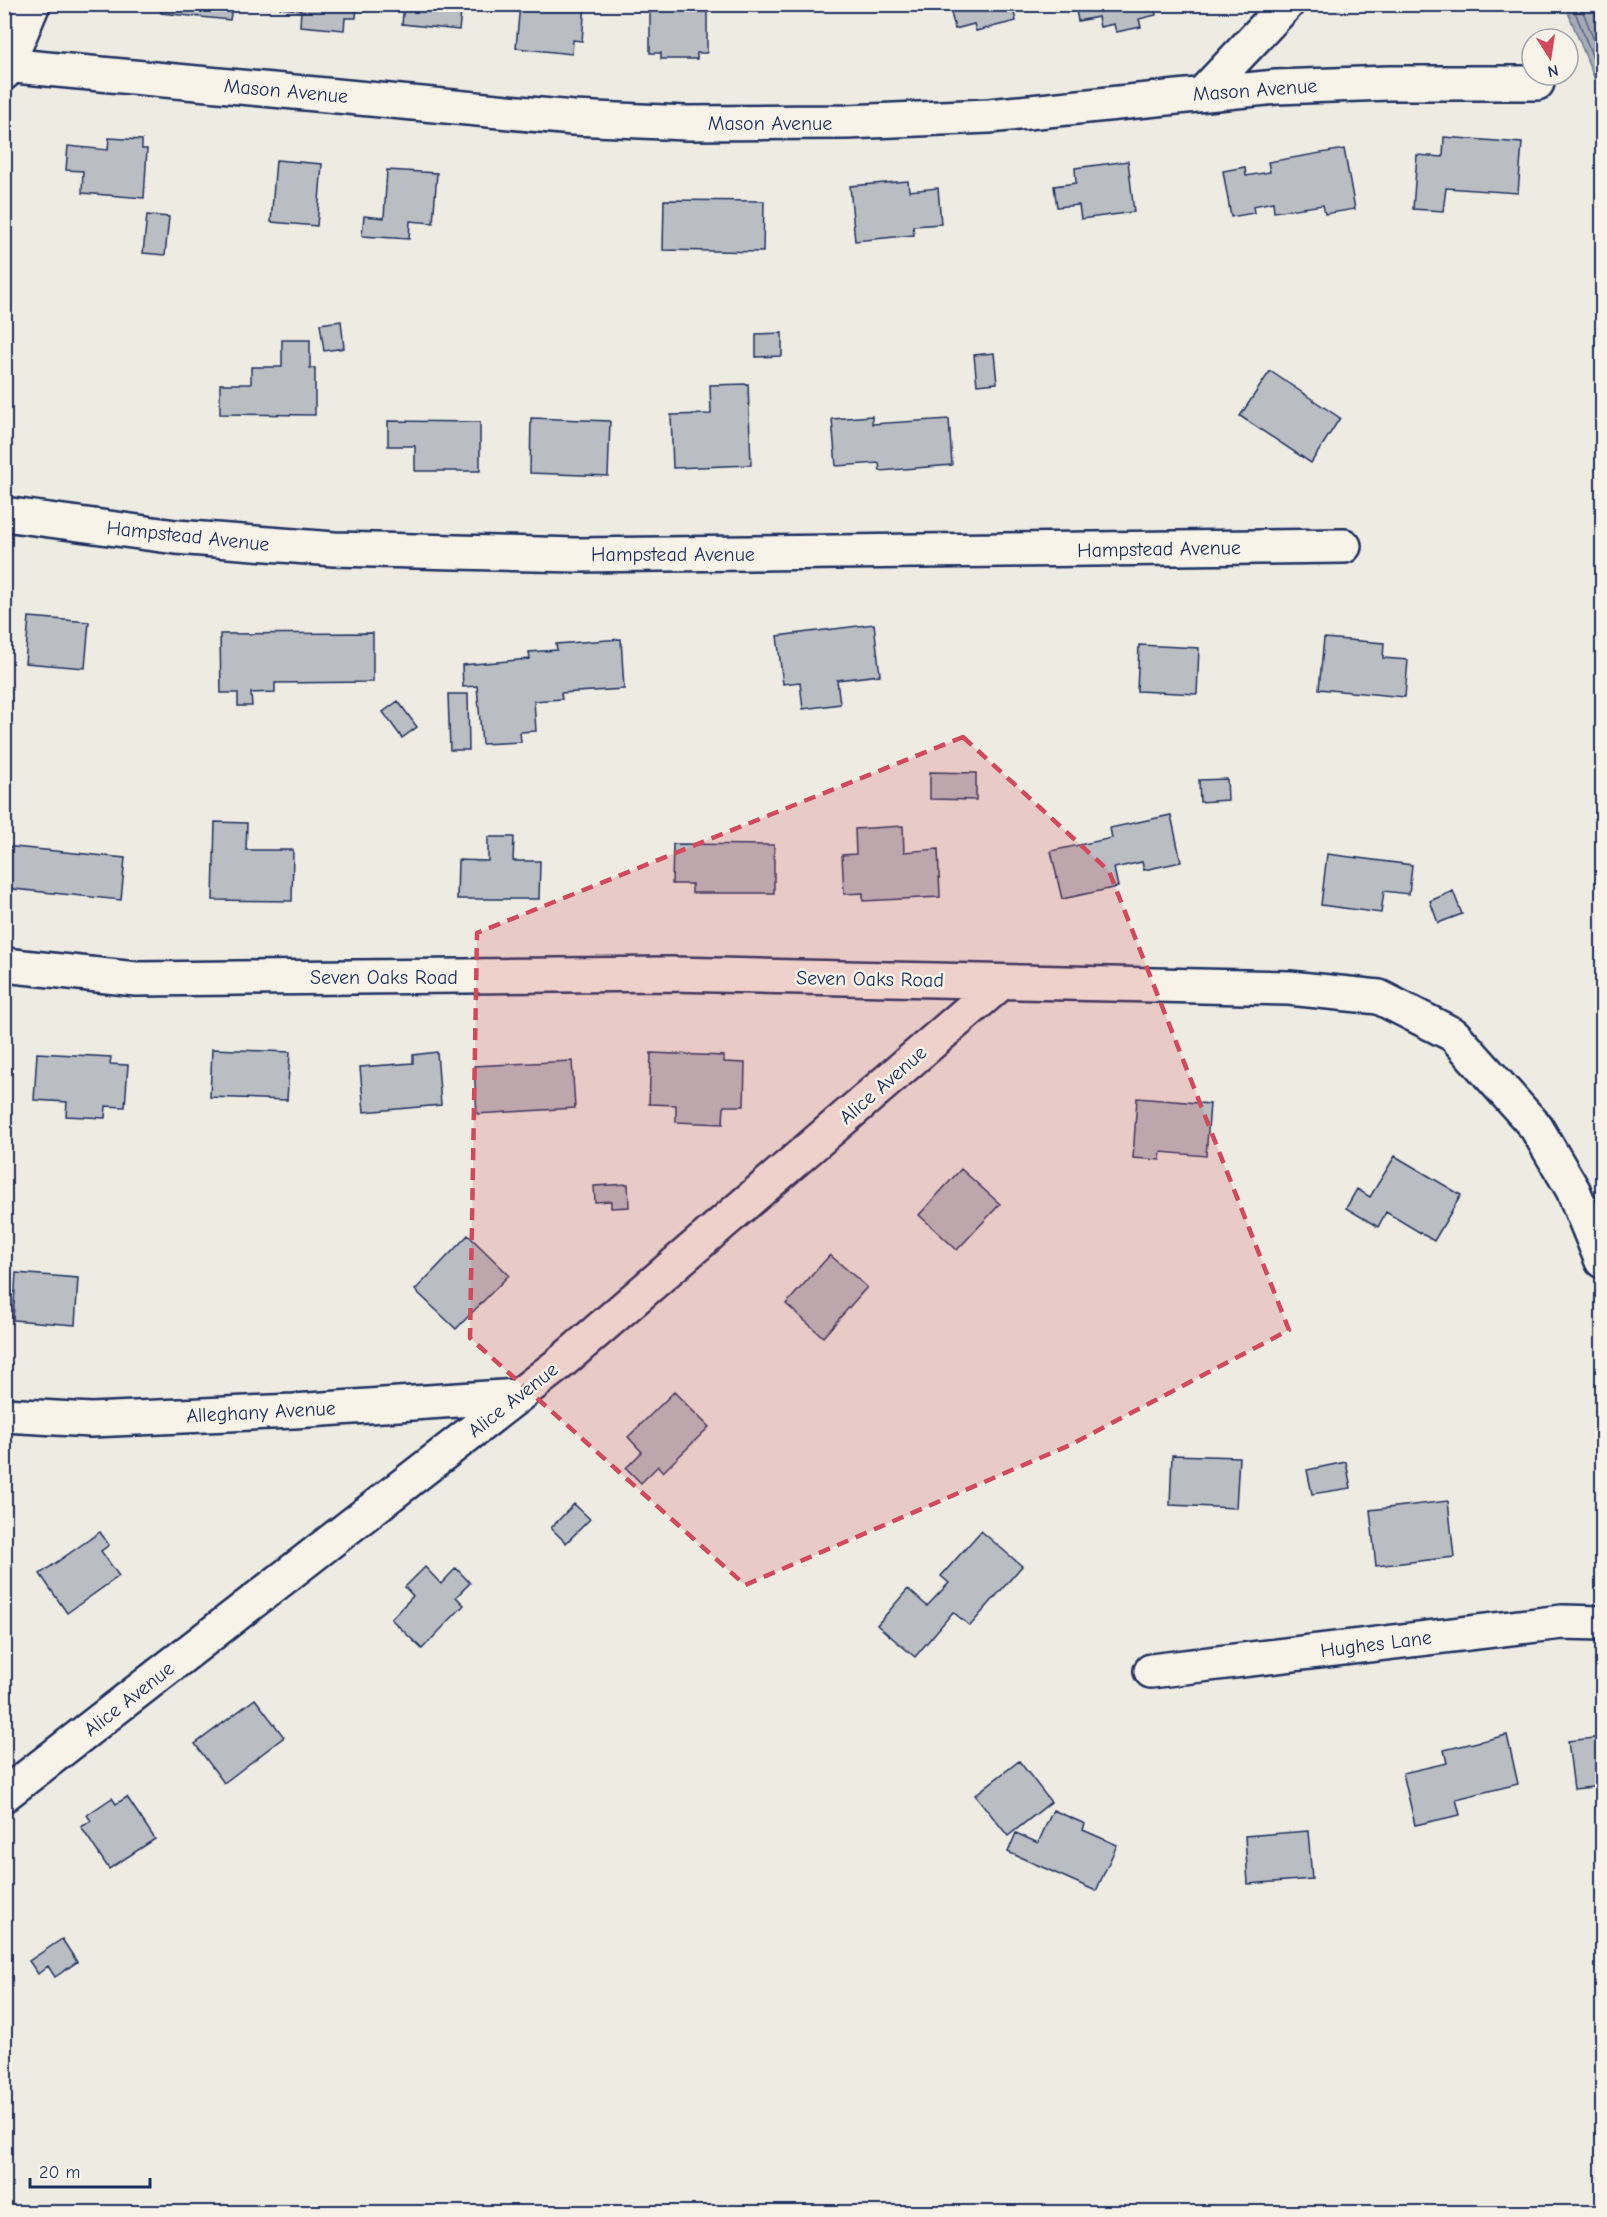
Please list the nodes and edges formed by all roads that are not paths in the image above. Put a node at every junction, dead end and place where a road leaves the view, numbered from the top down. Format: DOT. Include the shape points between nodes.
graph roads {
  1 [pos="33,4"];
  2 [pos="1287,4"];
  3 [pos="6,68"];
  4 [pos="1520,83"];
  5 [pos="1203,93"];
  6 [pos="4,514"];
  7 [pos="1344,546"];
  8 [pos="4,964"];
  9 [pos="1002,982"];
  10 [pos="1602,1261"];
  11 [pos="518,1396"];
  12 [pos="4,1415"];
  13 [pos="1602,1623"];
  14 [pos="1150,1671"];
  15 [pos="4,1795"];
  1 -- 3 [label="street"];
  2 -- 5 [label="street"];
  3 -- 5 [label="street, Mason Avenue" via="573,118 686,123 847,123 989,116"];
  4 -- 5 [label="street, Mason Avenue" via="1389,82"];
  6 -- 7 [label="street, Hampstead Avenue" via="176,537 334,549 519,554"];
  8 -- 9 [label="street, Seven Oaks Road" via="136,979 672,974"];
  9 -- 10 [label="street, Seven Oaks Road" via="1289,988 1379,997 1454,1035 1536,1127 1573,1190"];
  9 -- 11 [label="street, Alice Avenue"];
  11 -- 12 [label="street, Alleghany Avenue" via="91,1420"];
  11 -- 15 [label="street, Alice Avenue"];
  13 -- 14 [label="street, Hughes Lane" via="1562,1622"];
}
